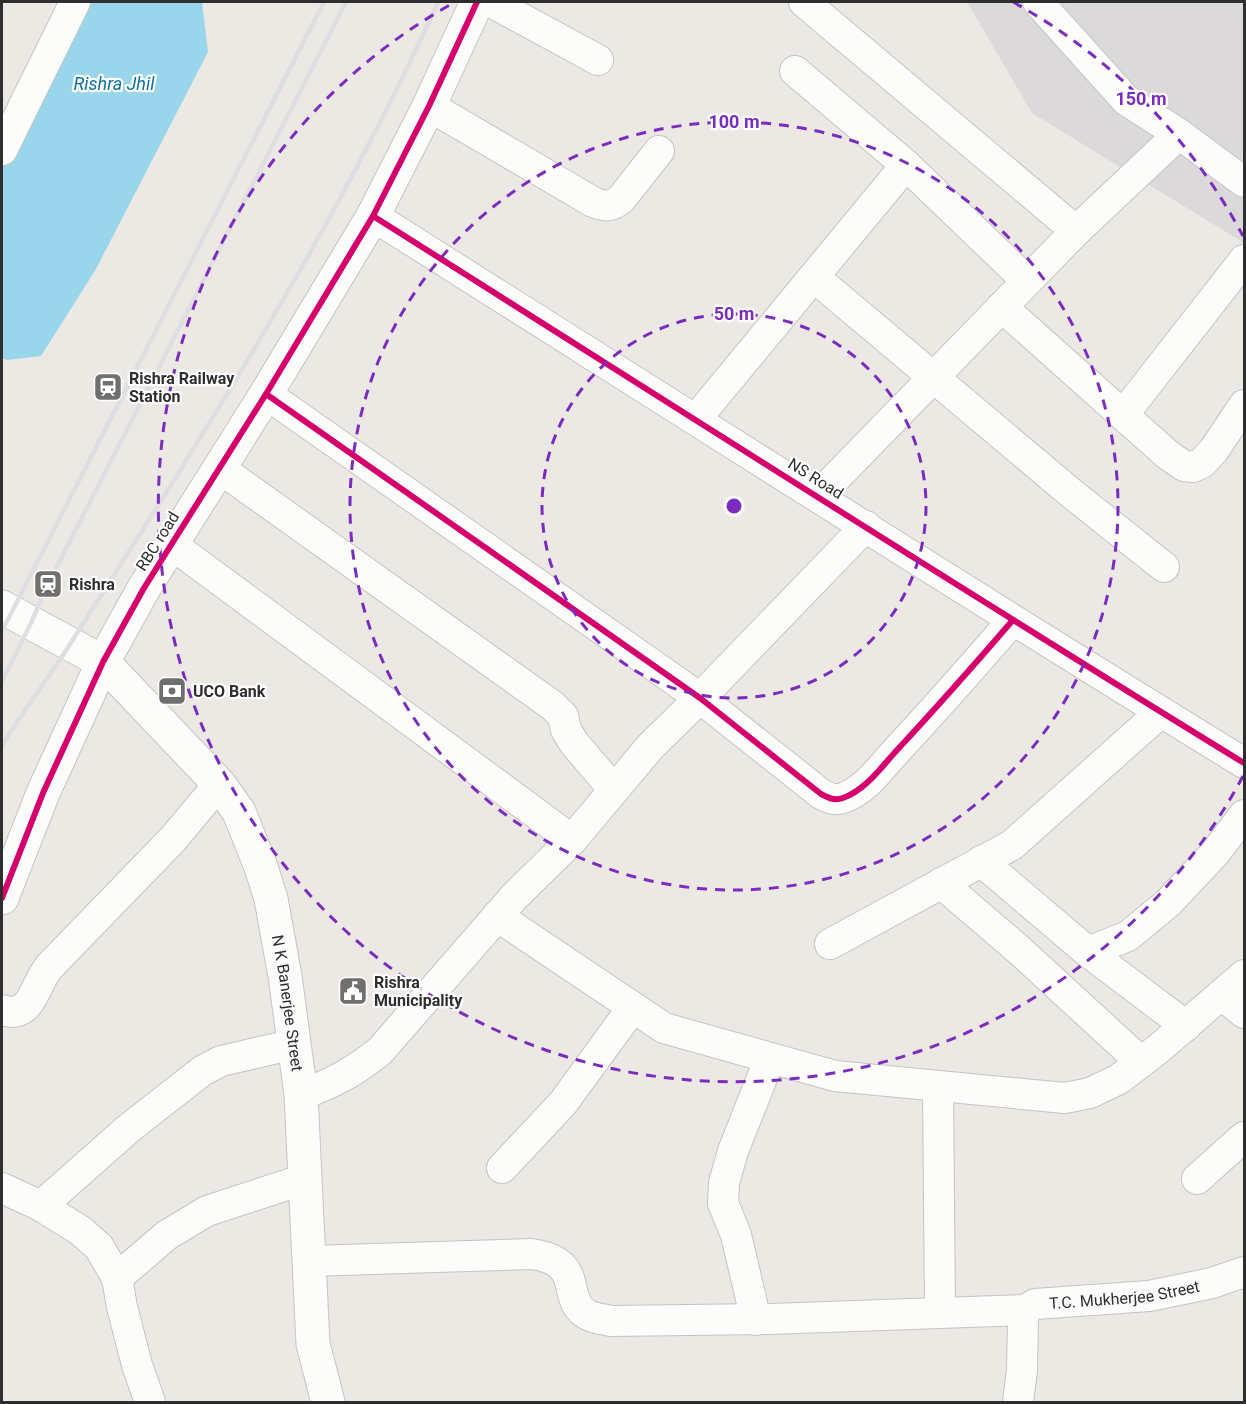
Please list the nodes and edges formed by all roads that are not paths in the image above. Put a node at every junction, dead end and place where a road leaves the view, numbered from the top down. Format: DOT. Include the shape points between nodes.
graph roads {
  1 [pos="75,2"];
  2 [pos="477,2"];
  3 [pos="491,2"];
  4 [pos="804,2"];
  5 [pos="1038,2"];
  6 [pos="598,60"];
  7 [pos="795,71"];
  8 [pos="429,106"];
  9 [pos="1179,134"];
  10 [pos="2,150"];
  11 [pos="659,151"];
  12 [pos="906,165"];
  13 [pos="1245,182"];
  14 [pos="373,216"];
  15 [pos="1076,231"];
  16 [pos="1245,260"];
  17 [pos="814,277"];
  18 [pos="1027,281"];
  19 [pos="1002,307"];
  20 [pos="933,377"];
  21 [pos="266,394"];
  22 [pos="1245,405"];
  23 [pos="1123,415"];
  24 [pos="696,419"];
  25 [pos="219,468"];
  26 [pos="818,496"];
  27 [pos="866,526"];
  28 [pos="171,544"];
  29 [pos="1164,567"];
  30 [pos="2,607"];
  31 [pos="1012,621"];
  32 [pos="103,662"];
  33 [pos="700,698"];
  34 [pos="1161,712"];
  35 [pos="1245,763"];
  36 [pos="219,784"];
  37 [pos="614,790"];
  38 [pos="1245,815"];
  39 [pos="572,840"];
  40 [pos="981,861"];
  41 [pos="941,883"];
  42 [pos="2,898"];
  43 [pos="497,916"];
  44 [pos="830,944"];
  45 [pos="1088,952"];
  46 [pos="1245,975"];
  47 [pos="1233,1004"];
  48 [pos="633,1007"];
  49 [pos="2,1010"];
  50 [pos="1186,1026"];
  51 [pos="294,1044"];
  52 [pos="770,1058"];
  53 [pos="1141,1062"];
  54 [pos="938,1086"];
  55 [pos="301,1095"];
  56 [pos="1245,1137"];
  57 [pos="502,1168"];
  58 [pos="305,1179"];
  59 [pos="1197,1179"];
  60 [pos="2,1188"];
  61 [pos="41,1206"];
  62 [pos="309,1261"];
  63 [pos="1245,1272"];
  64 [pos="117,1278"];
  65 [pos="1025,1310"];
  66 [pos="940,1313"];
  67 [pos="756,1320"];
  68 [pos="150,1402"];
  69 [pos="328,1402"];
  70 [pos="1018,1402"];
  1 -- 10 [label="street"];
  2 -- 8 [label="street, RBC road"];
  3 -- 6 [label="street"];
  4 -- 15 [label="street"];
  5 -- 9 [label="street" via="1126,100"];
  7 -- 12 [label="street"];
  8 -- 11 [label="street" via="605,207 621,199"];
  8 -- 14 [label="street, RBC road"];
  9 -- 13 [label="street"];
  9 -- 15 [label="street"];
  12 -- 17 [label="street"];
  12 -- 18 [label="street"];
  14 -- 21 [label="street, RBC road"];
  14 -- 24 [label="street, NS Road"];
  15 -- 18 [label="street"];
  16 -- 23 [label="street"];
  17 -- 20 [label="street"];
  17 -- 24 [label="street"];
  18 -- 19 [label="street"];
  19 -- 20 [label="street"];
  19 -- 23 [label="street"];
  20 -- 26 [label="street"];
  20 -- 29 [label="street"];
  21 -- 25 [label="street, RBC road"];
  21 -- 33 [label="street"];
  22 -- 23 [label="street" via="1214,450 1193,467 1168,455"];
  24 -- 26 [label="street, NS Road"];
  25 -- 28 [label="street, RBC road"];
  25 -- 37 [label="street" via="553,706 563,716 573,743"];
  26 -- 27 [label="street, NS Road"];
  27 -- 31 [label="street, NS Road"];
  27 -- 33 [label="street"];
  28 -- 32 [label="street, RBC road"];
  28 -- 39 [label="street"];
  30 -- 32 [label="street, N K Banerjee Street"];
  31 -- 33 [label="street" via="867,783 835,800 821,794"];
  31 -- 34 [label="street, NS Road"];
  32 -- 36 [label="street, N K Banerjee Street"];
  32 -- 42 [label="street, RBC road" via="43,793"];
  33 -- 37 [label="street" via="650,747"];
  34 -- 35 [label="street, NS Road"];
  34 -- 40 [label="street" via="1012,846"];
  36 -- 49 [label="street" via="173,838 49,967 28,1005 16,1013"];
  36 -- 51 [label="street, N K Banerjee Street" via="239,812 271,899"];
  37 -- 39 [label="street"];
  38 -- 45 [label="street" via="1168,903 1128,936"];
  39 -- 43 [label="street"];
  40 -- 41 [label="street"];
  40 -- 45 [label="street"];
  41 -- 44 [label="street"];
  41 -- 53 [label="street"];
  43 -- 48 [label="street"];
  43 -- 55 [label="street" via="380,1051 342,1079"];
  45 -- 50 [label="street"];
  46 -- 47 [label="street"];
  47 -- 50 [label="street"];
  48 -- 52 [label="street" via="664,1028"];
  48 -- 57 [label="street" via="563,1103"];
  50 -- 53 [label="street"];
  51 -- 55 [label="street, N K Banerjee Street"];
  51 -- 61 [label="street" via="221,1061 202,1071"];
  52 -- 54 [label="street" via="836,1076"];
  52 -- 67 [label="street" via="724,1183 723,1203 736,1235"];
  53 -- 54 [label="street" via="1090,1094 1065,1098"];
  54 -- 66 [label="street"];
  55 -- 58 [label="street, N K Banerjee Street"];
  56 -- 59 [label="street"];
  58 -- 62 [label="street, N K Banerjee Street"];
  58 -- 64 [label="street" via="207,1211 167,1235"];
  60 -- 61 [label="street"];
  61 -- 64 [label="street" via="99,1247"];
  62 -- 67 [label="street, T.C. Mukherjee Street" via="549,1256 562,1264 581,1310 593,1317 611,1321"];
  62 -- 69 [label="street, N K Banerjee Street" via="313,1344"];
  63 -- 65 [label="street, T.C. Mukherjee Street" via="1149,1296 1035,1304"];
  64 -- 68 [label="street" via="137,1365"];
  65 -- 66 [label="street, T.C. Mukherjee Street"];
  65 -- 70 [label="street"];
  66 -- 67 [label="street, T.C. Mukherjee Street"];
}
